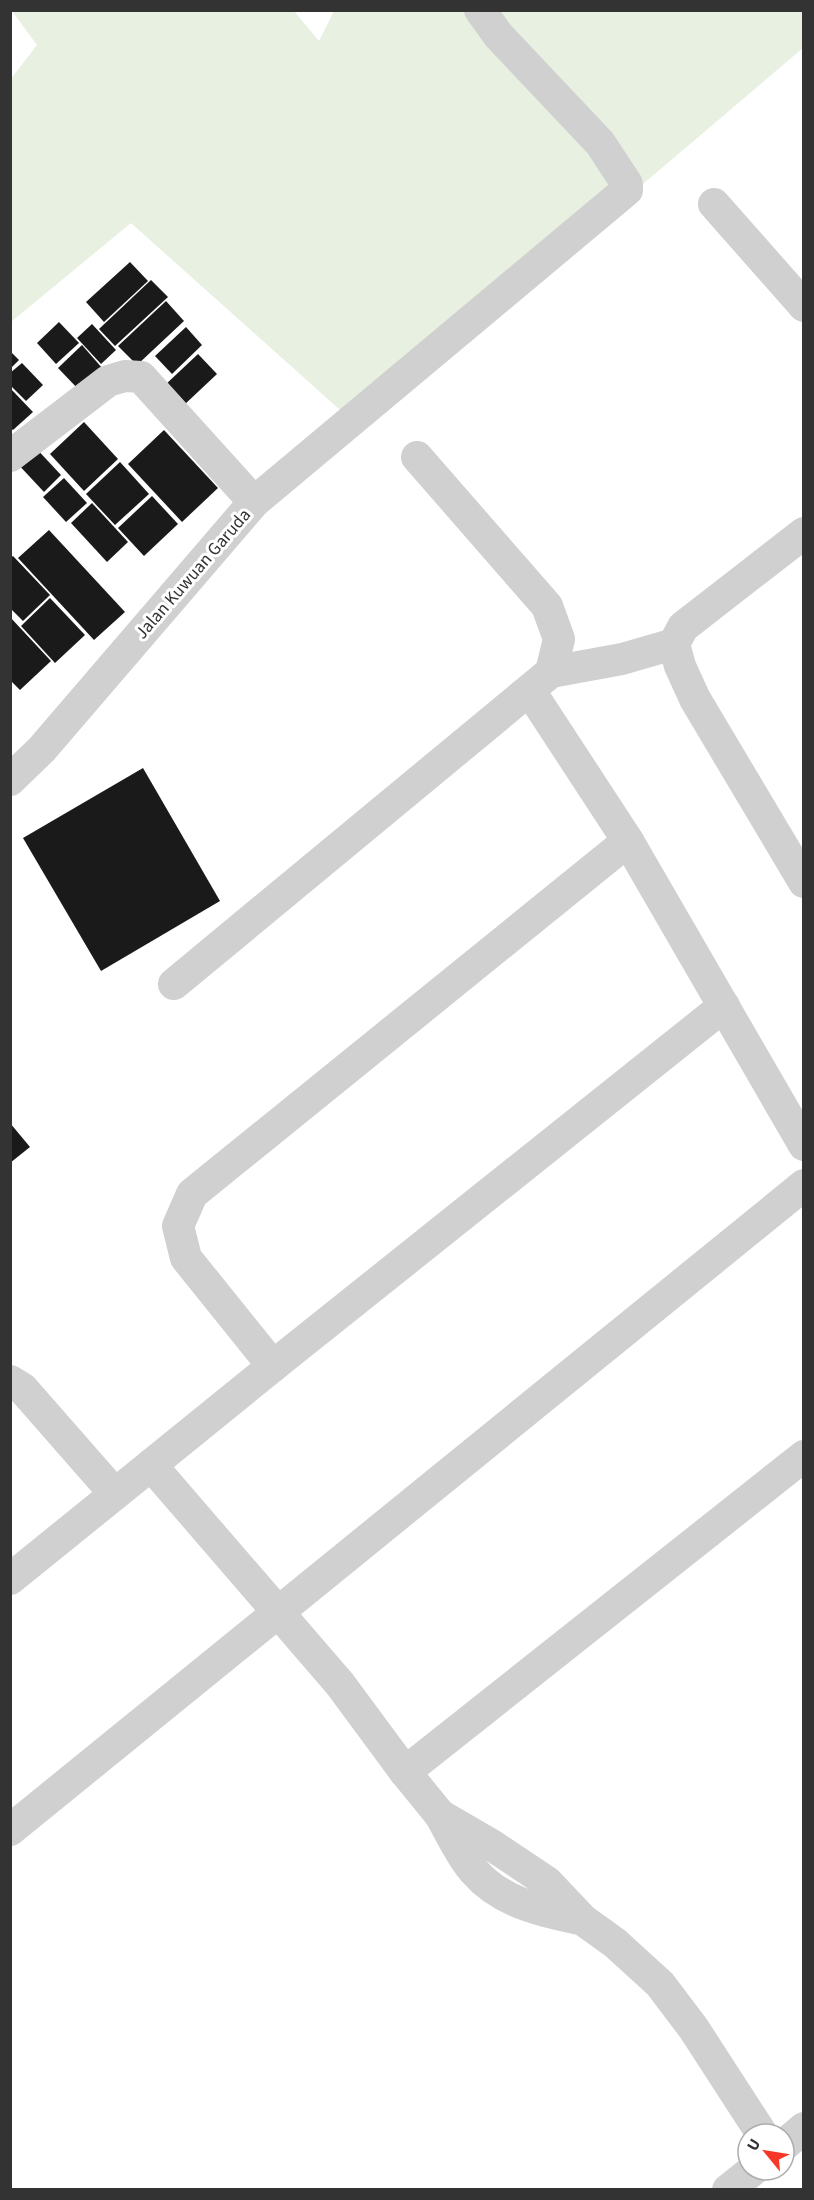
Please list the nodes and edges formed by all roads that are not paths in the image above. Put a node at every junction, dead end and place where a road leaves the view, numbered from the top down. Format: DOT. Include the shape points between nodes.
graph roads {
  1 [pos="480,10"];
  2 [pos="714,204"];
  3 [pos="804,306"];
  4 [pos="10,456"];
  5 [pos="417,457"];
  6 [pos="254,502"];
  7 [pos="804,533"];
  8 [pos="674,644"];
  9 [pos="541,681"];
  10 [pos="10,780"];
  11 [pos="628,841"];
  12 [pos="804,882"];
  13 [pos="174,984"];
  14 [pos="724,1006"];
  15 [pos="804,1145"];
  16 [pos="804,1185"];
  17 [pos="273,1366"];
  18 [pos="10,1381"];
  19 [pos="804,1456"];
  20 [pos="151,1465"];
  21 [pos="115,1494"];
  22 [pos="10,1578"];
  23 [pos="278,1613"];
  24 [pos="405,1772"];
  25 [pos="10,1830"];
  26 [pos="754,2122"];
  1 -- 6 [label="street" via="498,35 600,143 627,190"];
  2 -- 3 [label="street"];
  4 -- 6 [label="street, Jalan Kuwuan Garuda" via="108,381 141,377"];
  5 -- 9 [label="street" via="548,606 559,639"];
  6 -- 10 [label="street, Jalan Kuwuan Garuda" via="42,749"];
  7 -- 8 [label="street" via="683,627"];
  8 -- 9 [label="street"];
  8 -- 12 [label="street" via="695,699"];
  9 -- 11 [label="street"];
  9 -- 13 [label="street"];
  11 -- 14 [label="street"];
  11 -- 17 [label="street" via="192,1194 178,1226 186,1258"];
  14 -- 15 [label="street"];
  14 -- 17 [label="street"];
  16 -- 23 [label="street"];
  17 -- 20 [label="street"];
  18 -- 21 [label="street" via="23,1389"];
  19 -- 24 [label="street"];
  20 -- 21 [label="street"];
  20 -- 23 [label="street"];
  21 -- 22 [label="street"];
  23 -- 24 [label="street" via="340,1684"];
  23 -- 25 [label="street"];
  24 -- 26 [label="street" via="440,1815 474,1871 501,1894 532,1909 583,1920 660,1984"];
}
